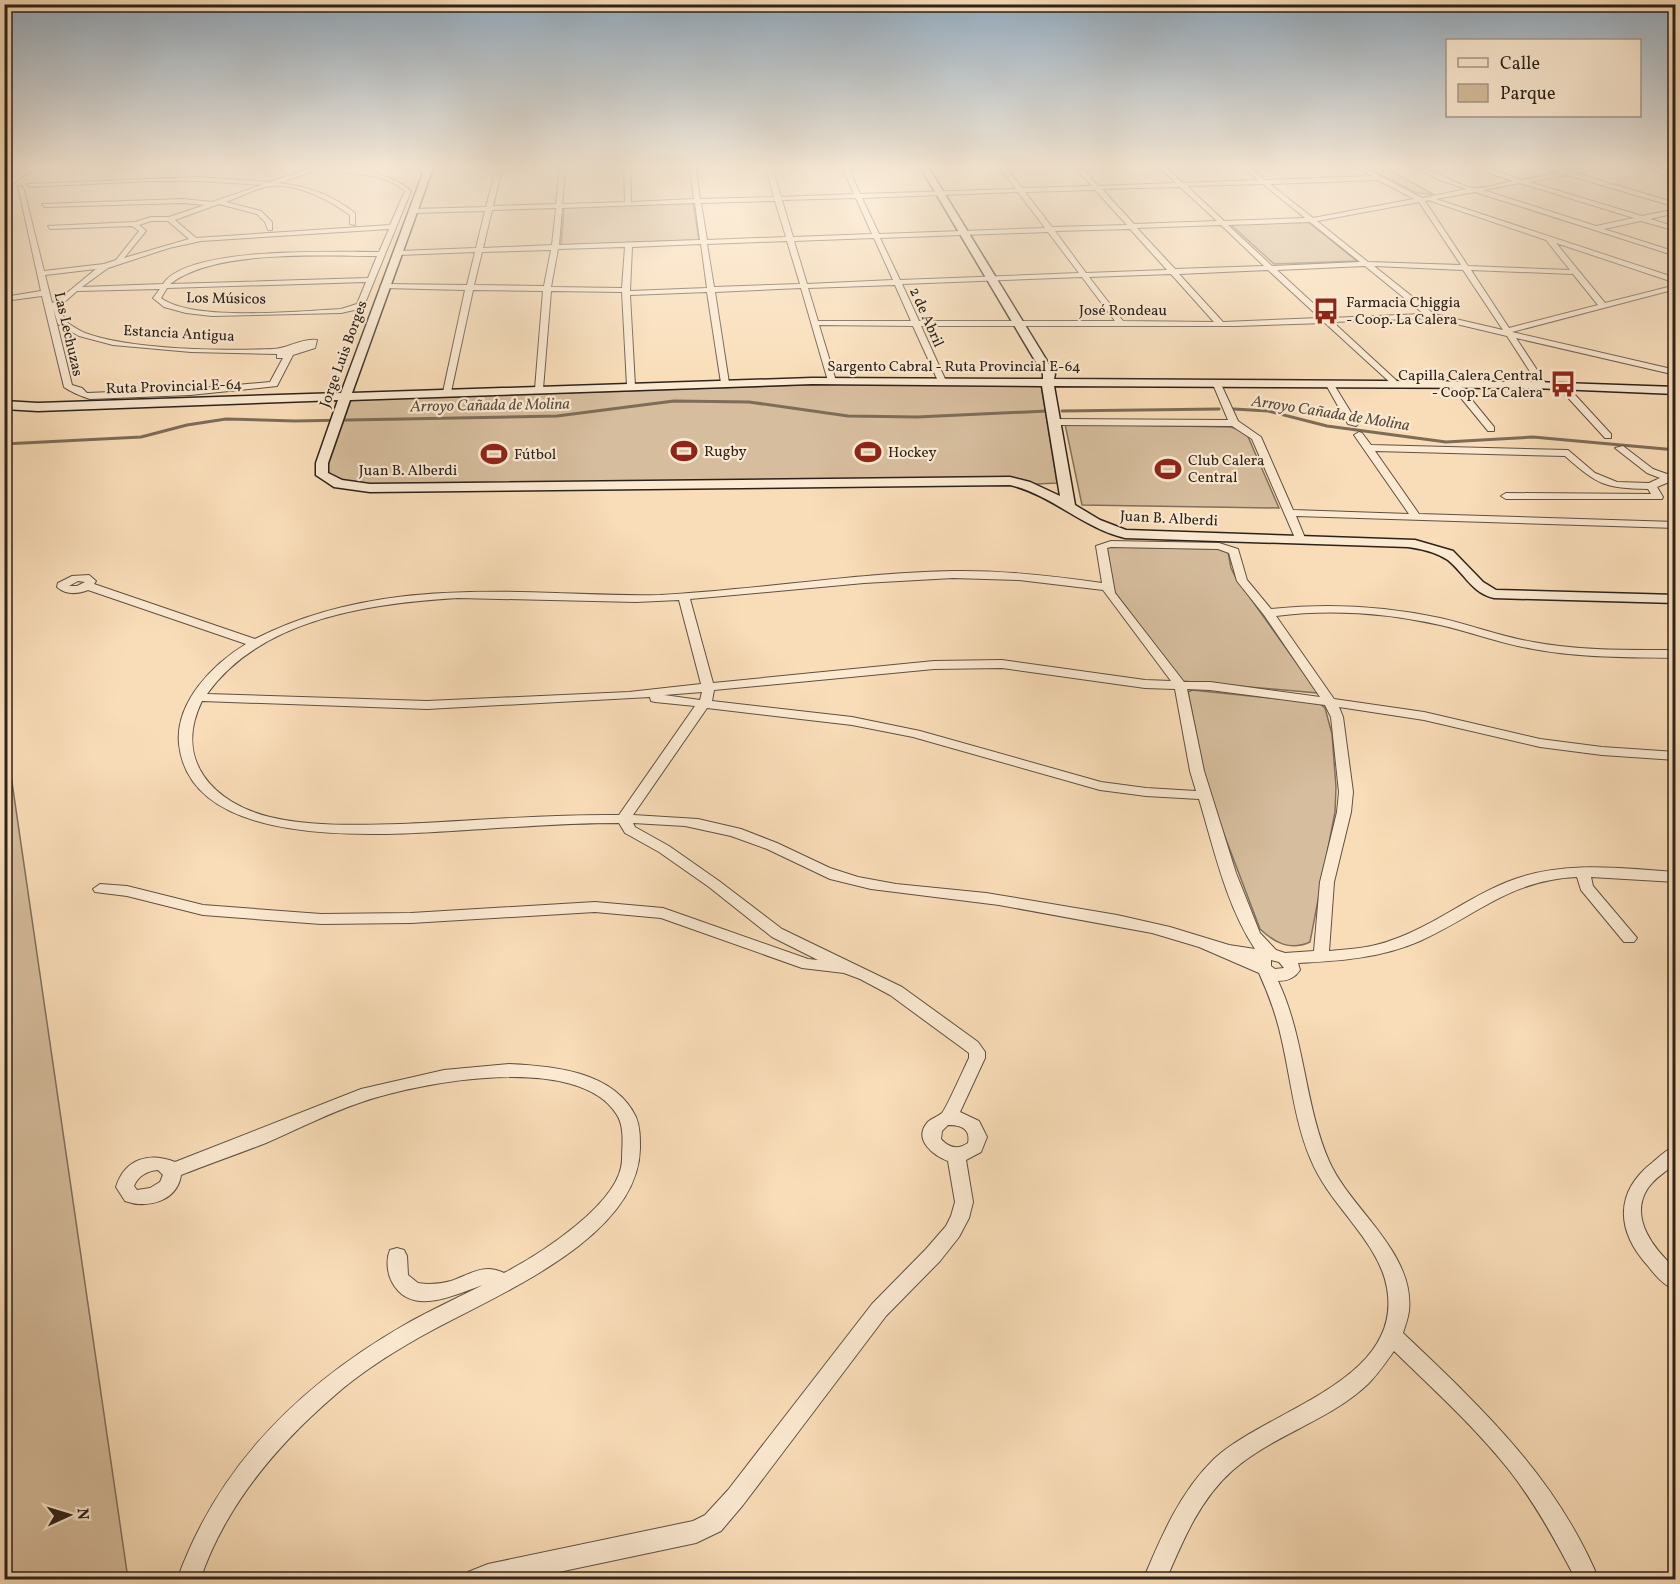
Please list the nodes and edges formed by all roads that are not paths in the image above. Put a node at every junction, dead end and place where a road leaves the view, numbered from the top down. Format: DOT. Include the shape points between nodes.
graph roads {
  1 [pos="39,239"];
  2 [pos="136,239"];
  3 [pos="210,239"];
  4 [pos="387,239"];
  5 [pos="404,239"];
  6 [pos="482,239"];
  7 [pos="555,239"];
  8 [pos="704,239"];
  9 [pos="790,239"];
  10 [pos="876,239"];
  11 [pos="968,239"];
  12 [pos="1057,239"];
  13 [pos="1144,239"];
  14 [pos="1240,239"];
  15 [pos="1335,239"];
  16 [pos="1441,239"];
  17 [pos="1444,239"];
  18 [pos="1549,239"];
  19 [pos="1551,239"];
  20 [pos="1627,239"];
  21 [pos="194,240"];
  22 [pos="704,242"];
  23 [pos="629,245"];
  24 [pos="554,248"];
  25 [pos="480,250"];
  26 [pos="124,252"];
  27 [pos="399,253"];
  28 [pos="136,254"];
  29 [pos="381,254"];
  30 [pos="1676,255"];
  31 [pos="117,261"];
  32 [pos="1367,264"];
  33 [pos="105,266"];
  34 [pos="1456,267"];
  35 [pos="1271,268"];
  36 [pos="1466,268"];
  37 [pos="1174,272"];
  38 [pos="1575,272"];
  39 [pos="42,273"];
  40 [pos="1084,275"];
  41 [pos="991,279"];
  42 [pos="371,280"];
  43 [pos="1676,281"];
  44 [pos="897,282"];
  45 [pos="804,285"];
  46 [pos="163,286"];
  47 [pos="384,286"];
  48 [pos="1676,287"];
  49 [pos="468,288"];
  50 [pos="74,289"];
  51 [pos="547,289"];
  52 [pos="709,290"];
  53 [pos="626,291"];
  54 [pos="45,293"];
  55 [pos="4,299"];
  56 [pos="60,303"];
  57 [pos="1603,306"];
  58 [pos="48,307"];
  59 [pos="1431,315"];
  60 [pos="56,320"];
  61 [pos="1328,320"];
  62 [pos="815,322"];
  63 [pos="915,323"];
  64 [pos="1019,324"];
  65 [pos="1121,324"];
  66 [pos="1221,324"];
  67 [pos="1505,332"];
  68 [pos="74,334"];
  69 [pos="55,338"];
  70 [pos="1676,373"];
  71 [pos="832,381"];
  72 [pos="942,381"];
  73 [pos="1050,381"];
  74 [pos="1216,382"];
  75 [pos="725,383"];
  76 [pos="1329,383"];
  77 [pos="1395,384"];
  78 [pos="271,385"];
  79 [pos="1455,385"];
  80 [pos="1538,385"];
  81 [pos="631,386"];
  82 [pos="1563,387"];
  83 [pos="539,389"];
  84 [pos="1676,391"];
  85 [pos="447,392"];
  86 [pos="345,395"];
  87 [pos="1676,397"];
  88 [pos="4,405"];
  89 [pos="1053,422"];
  90 [pos="1234,423"];
  91 [pos="1353,424"];
  92 [pos="1491,429"];
  93 [pos="1359,435"];
  94 [pos="1608,436"];
  95 [pos="1368,448"];
  96 [pos="1620,448"];
  97 [pos="1672,476"];
  98 [pos="1064,481"];
  99 [pos="333,483"];
  100 [pos="1025,484"];
  101 [pos="1651,486"];
  102 [pos="1506,496"];
  103 [pos="1069,508"];
  104 [pos="1290,513"];
  105 [pos="1416,515"];
  106 [pos="1676,525"];
  107 [pos="1300,538"];
  108 [pos="88,586"];
  109 [pos="1107,587"];
  110 [pos="684,596"];
  111 [pos="1676,599"];
  112 [pos="1268,612"];
  113 [pos="255,643"];
  114 [pos="1676,654"];
  115 [pos="1180,685"];
  116 [pos="708,687"];
  117 [pos="630,695"];
  118 [pos="198,698"];
  119 [pos="1330,702"];
  120 [pos="705,704"];
  121 [pos="1676,756"];
  122 [pos="1204,795"];
  123 [pos="624,819"];
  124 [pos="1583,872"];
  125 [pos="1676,877"];
  126 [pos="100,889"];
  127 [pos="1629,938"];
  128 [pos="1322,955"];
  129 [pos="1276,965"];
  130 [pos="845,968"];
  131 [pos="952,1118"];
  132 [pos="1676,1153"];
  133 [pos="956,1155"];
  134 [pos="172,1171"];
  135 [pos="397,1256"];
  136 [pos="1676,1282"];
  137 [pos="504,1284"];
  138 [pos="1392,1336"];
  139 [pos="188,1580"];
  140 [pos="476,1580"];
  141 [pos="1154,1580"];
  142 [pos="1588,1580"];
  1 -- 39 [label="street, Las Lechuzas"];
  2 -- 26 [label="street"];
  3 -- 21 [label="street"];
  4 -- 29 [label="street"];
  5 -- 27 [label="street, Jorge Luis Borges"];
  6 -- 25 [label="street"];
  7 -- 24 [label="street"];
  8 -- 22 [label="street"];
  9 -- 22 [label="street"];
  9 -- 45 [label="street"];
  10 -- 44 [label="street, 2 de Abril"];
  11 -- 41 [label="street"];
  12 -- 40 [label="street"];
  13 -- 37 [label="street"];
  14 -- 35 [label="street"];
  15 -- 32 [label="street"];
  16 -- 34 [label="street"];
  17 -- 36 [label="street"];
  18 -- 38 [label="street"];
  19 -- 43 [label="street"];
  20 -- 30 [label="street"];
  21 -- 28 [label="street"];
  22 -- 23 [label="street"];
  22 -- 52 [label="street"];
  23 -- 24 [label="street"];
  23 -- 53 [label="street"];
  24 -- 25 [label="street"];
  24 -- 51 [label="street"];
  25 -- 27 [label="street"];
  25 -- 49 [label="street"];
  26 -- 28 [label="street"];
  26 -- 31 [label="street"];
  27 -- 47 [label="street, Jorge Luis Borges"];
  28 -- 31 [label="street"];
  29 -- 42 [label="street"];
  29 -- 46 [label="street, Los Músicos" via="228,259 181,272"];
  31 -- 33 [label="street"];
  32 -- 34 [label="street"];
  32 -- 35 [label="street"];
  32 -- 59 [label="street"];
  33 -- 39 [label="street"];
  33 -- 50 [label="street"];
  34 -- 36 [label="street"];
  34 -- 67 [label="street"];
  35 -- 37 [label="street"];
  35 -- 61 [label="street"];
  36 -- 38 [label="street"];
  36 -- 67 [label="street"];
  37 -- 40 [label="street"];
  37 -- 66 [label="street"];
  38 -- 57 [label="street"];
  39 -- 54 [label="street, Las Lechuzas"];
  40 -- 41 [label="street"];
  40 -- 65 [label="street"];
  41 -- 44 [label="street"];
  41 -- 64 [label="street"];
  42 -- 46 [label="street"];
  42 -- 46 [label="street, Los Músicos" via="362,304 341,311 198,314 168,308 159,302"];
  44 -- 45 [label="street"];
  44 -- 63 [label="street, 2 de Abril"];
  45 -- 52 [label="street"];
  45 -- 62 [label="street"];
  46 -- 50 [label="street"];
  47 -- 49 [label="street"];
  47 -- 86 [label="street, Jorge Luis Borges"];
  48 -- 57 [label="street"];
  49 -- 51 [label="street"];
  49 -- 85 [label="street"];
  50 -- 56 [label="street"];
  51 -- 53 [label="street"];
  51 -- 83 [label="street"];
  52 -- 53 [label="street"];
  52 -- 75 [label="street"];
  53 -- 81 [label="street"];
  54 -- 55 [label="street"];
  54 -- 58 [label="street, Las Lechuzas"];
  56 -- 58 [label="street"];
  56 -- 60 [label="street"];
  57 -- 67 [label="street"];
  58 -- 60 [label="street, Las Lechuzas"];
  59 -- 61 [label="street, José Rondeau"];
  59 -- 67 [label="street"];
  60 -- 68 [label="street, Estancia Antigua"];
  60 -- 69 [label="street, Las Lechuzas"];
  61 -- 66 [label="street, José Rondeau"];
  61 -- 77 [label="street"];
  62 -- 63 [label="street, José Rondeau"];
  62 -- 71 [label="street"];
  63 -- 64 [label="street, José Rondeau"];
  63 -- 72 [label="street, 2 de Abril"];
  64 -- 65 [label="street, José Rondeau"];
  64 -- 73 [label="street"];
  65 -- 66 [label="street, José Rondeau"];
  67 -- 70 [label="street"];
  67 -- 80 [label="street"];
  68 -- 69 [label="street"];
  68 -- 78 [label="street, Estancia Antigua" via="103,344 137,349 279,354"];
  69 -- 78 [label="street, Las Lechuzas" via="66,385 84,395"];
  71 -- 72 [label="street, Sargento Cabral - Ruta Provincial E-64"];
  71 -- 75 [label="street, Sargento Cabral - Ruta Provincial E-64"];
  72 -- 73 [label="street, Sargento Cabral - Ruta Provincial E-64"];
  73 -- 74 [label="street, Sargento Cabral - Ruta Provincial E-64"];
  73 -- 89 [label="street"];
  74 -- 76 [label="street, Sargento Cabral - Ruta Provincial E-64"];
  74 -- 90 [label="street"];
  75 -- 81 [label="street, Sargento Cabral - Ruta Provincial E-64"];
  76 -- 77 [label="street, Sargento Cabral - Ruta Provincial E-64"];
  76 -- 91 [label="street"];
  77 -- 79 [label="street, Sargento Cabral - Ruta Provincial E-64"];
  79 -- 80 [label="street, Sargento Cabral - Ruta Provincial E-64"];
  79 -- 92 [label="street"];
  80 -- 82 [label="street, Sargento Cabral - Ruta Provincial E-64"];
  81 -- 83 [label="street, Sargento Cabral - Ruta Provincial E-64"];
  82 -- 84 [label="street, Sargento Cabral - Ruta Provincial E-64"];
  82 -- 87 [label="street, Sargento Cabral - Ruta Provincial E-64" via="1600,396"];
  82 -- 94 [label="street"];
  83 -- 85 [label="street, Sargento Cabral - Ruta Provincial E-64"];
  85 -- 86 [label="street, Sargento Cabral - Ruta Provincial E-64"];
  86 -- 88 [label="street, Ruta Provincial E-64"];
  86 -- 99 [label="street, Jorge Luis Borges" via="320,470"];
  89 -- 90 [label="street"];
  89 -- 98 [label="street"];
  90 -- 104 [label="street" via="1256,437"];
  93 -- 95 [label="street"];
  95 -- 101 [label="street" via="1568,453 1592,475 1615,485"];
  95 -- 105 [label="street"];
  96 -- 97 [label="street" via="1650,471"];
  97 -- 101 [label="street"];
  98 -- 100 [label="street" via="1047,487"];
  98 -- 103 [label="street"];
  99 -- 100 [label="street, Juan B. Alberdi" via="370,488 965,480"];
  100 -- 103 [label="street, Juan B. Alberdi"];
  101 -- 102 [label="street" via="1658,496"];
  103 -- 107 [label="street, Juan B. Alberdi" via="1103,528 1125,534"];
  104 -- 105 [label="street"];
  104 -- 107 [label="street"];
  105 -- 106 [label="street"];
  107 -- 111 [label="street, Juan B. Alberdi" via="1432,547 1457,560 1479,587 1501,595"];
  108 -- 113 [label="street"];
  109 -- 110 [label="street" via="1027,577 938,575"];
  109 -- 112 [label="street" via="1100,549 1105,545 1219,546 1234,551 1242,581"];
  109 -- 115 [label="street"];
  110 -- 113 [label="street" via="644,599 480,595 404,599 337,610"];
  110 -- 116 [label="street"];
  112 -- 114 [label="street" via="1380,612 1439,621 1550,649"];
  112 -- 119 [label="street"];
  113 -- 118 [label="street" via="220,669"];
  115 -- 116 [label="street" via="989,664 934,665"];
  115 -- 119 [label="street"];
  115 -- 122 [label="street"];
  116 -- 117 [label="street"];
  116 -- 120 [label="street"];
  117 -- 118 [label="street" via="427,705"];
  117 -- 120 [label="street"];
  118 -- 123 [label="street" via="186,727 186,753 191,765 208,790 249,814 305,826 367,829"];
  119 -- 121 [label="street" via="1424,716 1548,745"];
  119 -- 128 [label="street" via="1340,732 1346,792 1327,882"];
  120 -- 122 [label="street" via="878,726 1108,787"];
  120 -- 123 [label="street"];
  122 -- 129 [label="street" via="1253,934"];
  123 -- 129 [label="street" via="690,823 736,833 855,882 1134,922"];
  123 -- 130 [label="street" via="630,830 714,884 777,933"];
  124 -- 125 [label="street"];
  124 -- 127 [label="street" via="1586,887"];
  124 -- 128 [label="street" via="1522,882 1399,944"];
  126 -- 130 [label="street" via="127,891 203,910 321,919 631,909 676,916 807,964"];
  128 -- 129 [label="street"];
  129 -- 138 [label="street" via="1282,1010 1321,1162 1385,1258 1395,1284 1399,1309"];
  130 -- 131 [label="street" via="896,991 978,1052 951,1112"];
  131 -- 133 [label="street" via="938,1123 931,1134 941,1151"];
  131 -- 133 [label="street" via="972,1125 978,1136 975,1147"];
  132 -- 136 [label="street" via="1640,1186 1631,1215 1638,1238 1656,1264"];
  133 -- 140 [label="street" via="964,1201 961,1216 949,1236 879,1310 713,1523 696,1532"];
  134 -- 137 [label="street" via="358,1096 447,1075 514,1070 572,1078 596,1086 617,1100 628,1117 632,1155 625,1179 597,1219 581,1233 560,1251"];
  135 -- 137 [label="street" via="399,1278 420,1292 454,1289 482,1276"];
  137 -- 139 [label="street" via="414,1330 330,1387 300,1414 234,1491 203,1541"];
  138 -- 141 [label="street" via="1377,1360 1358,1379 1224,1463 1187,1508"];
  138 -- 142 [label="street" via="1517,1463 1542,1498"];
}
